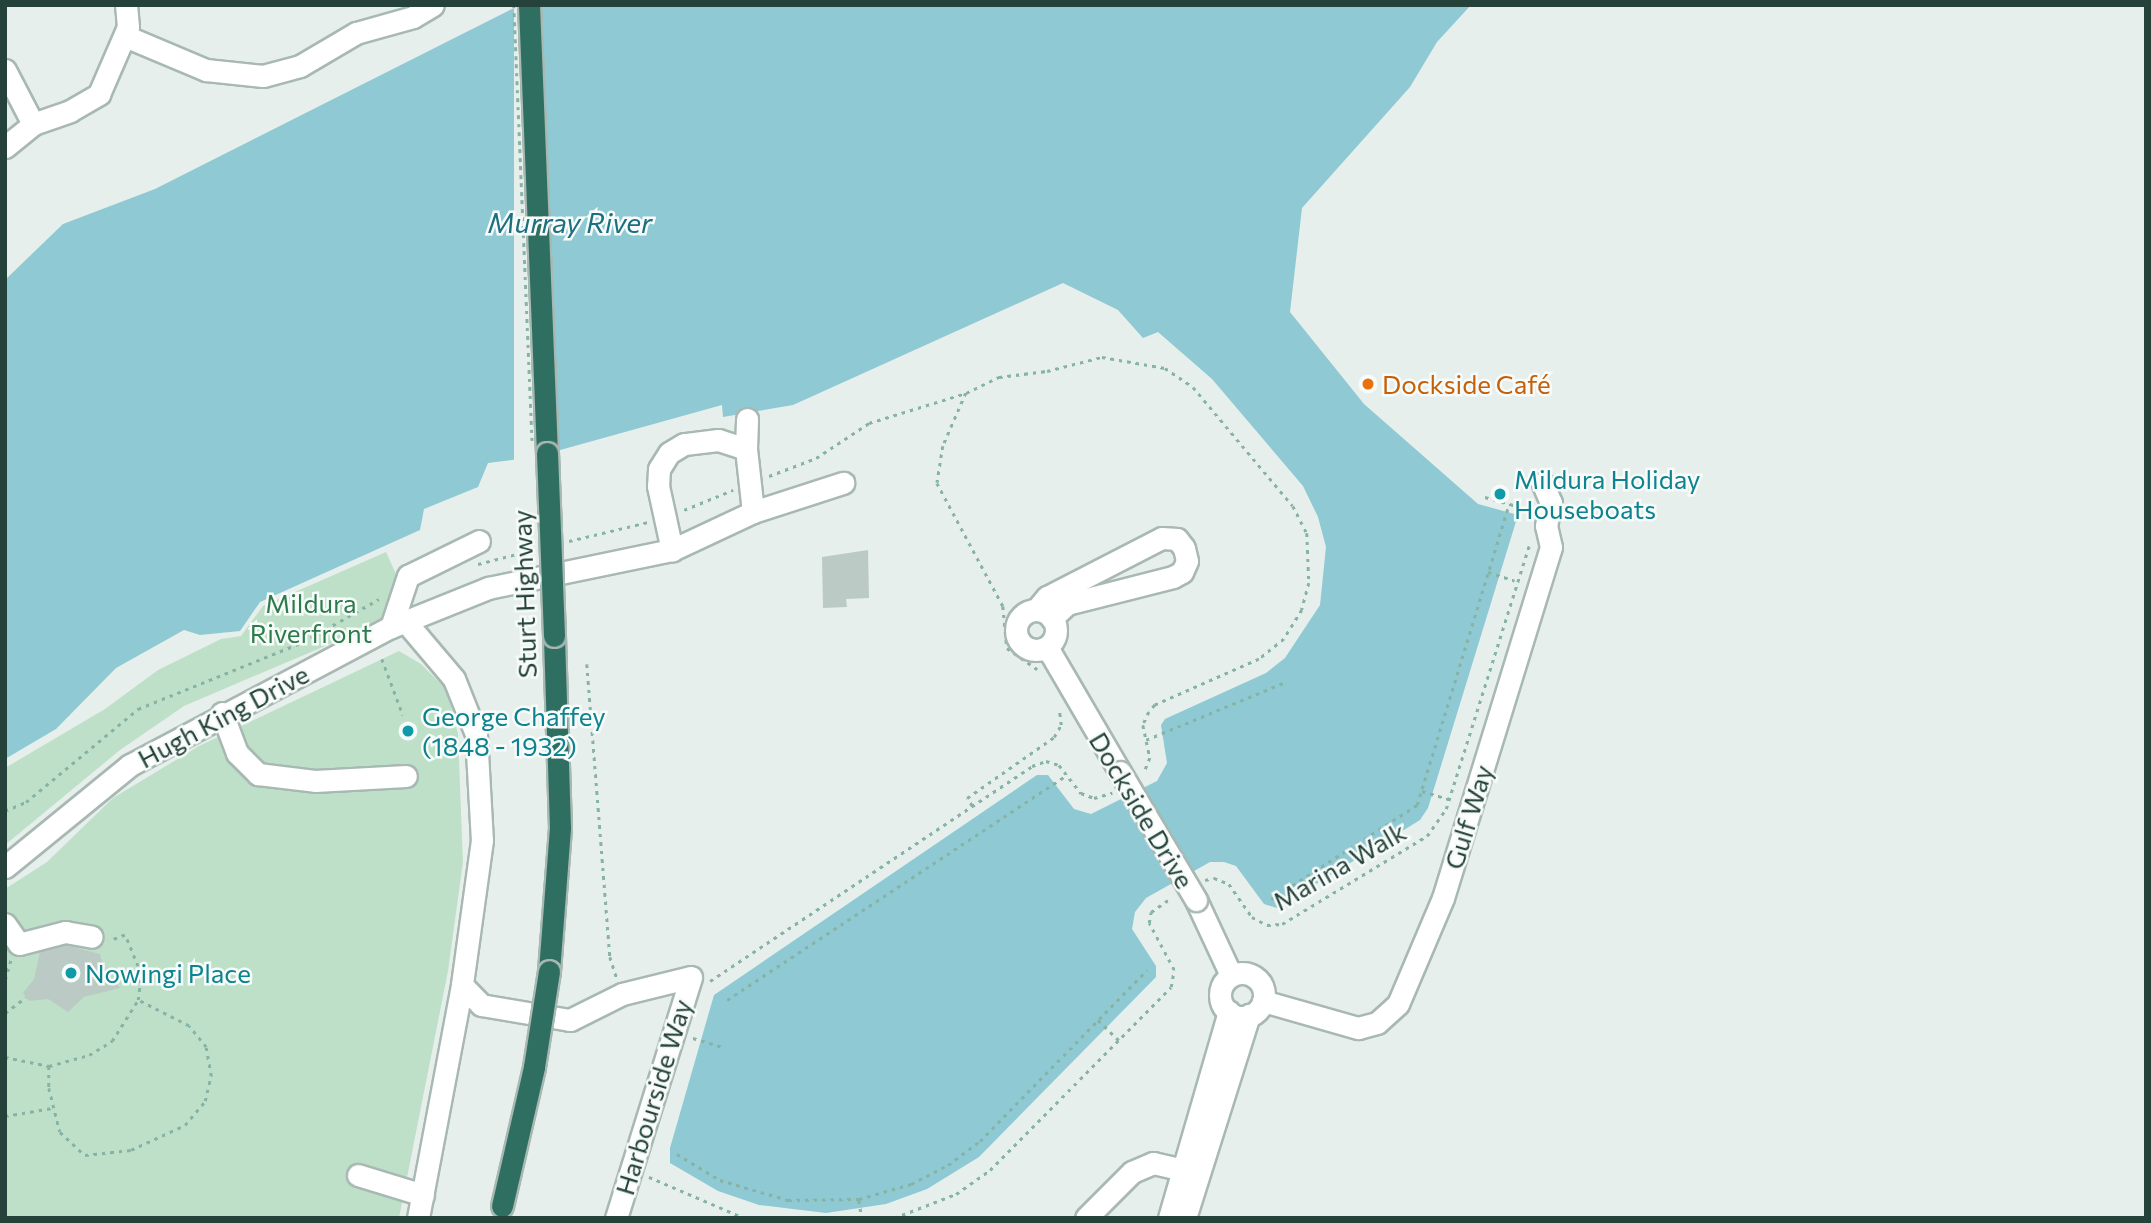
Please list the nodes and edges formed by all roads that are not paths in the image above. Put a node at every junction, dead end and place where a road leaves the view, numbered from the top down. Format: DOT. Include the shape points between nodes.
graph roads {
  1 [pos="126,5"];
  2 [pos="433,5"];
  3 [pos="529,5"];
  4 [pos="125,36"];
  5 [pos="5,69"];
  6 [pos="33,124"];
  7 [pos="5,147"];
  8 [pos="747,419"];
  9 [pos="746,449"];
  10 [pos="843,483"];
  11 [pos="1539,494"];
  12 [pos="753,512"];
  13 [pos="480,541"];
  14 [pos="672,550"];
  15 [pos="1044,614"];
  16 [pos="398,624"];
  17 [pos="1047,648"];
  18 [pos="222,713"];
  19 [pos="406,776"];
  20 [pos="9,860"];
  21 [pos="5,923"];
  22 [pos="97,940"];
  23 [pos="1231,975"];
  24 [pos="462,985"];
  25 [pos="1247,1010"];
  26 [pos="1192,1171"];
  27 [pos="358,1175"];
  28 [pos="423,1195"];
  29 [pos="501,1212"];
  30 [pos="418,1218"];
  31 [pos="616,1218"];
  32 [pos="1086,1218"];
  33 [pos="1169,1218"];
  34 [pos="1185,1218"];
  1 -- 4 [label="street"];
  2 -- 4 [label="street" via="413,17 356,33 300,66 263,76 206,70"];
  3 -- 29 [label="highway, Sturt Highway, bridge" via="561,828 549,971 534,1066"];
  4 -- 6 [label="street" via="99,94"];
  5 -- 6 [label="street"];
  6 -- 7 [label="street"];
  8 -- 9 [label="street"];
  9 -- 12 [label="street"];
  9 -- 14 [label="street" via="718,440 684,444 669,453 659,469 658,486"];
  10 -- 12 [label="street, Hugh King Drive"];
  11 -- 25 [label="street, Gulf Way" via="1552,503 1546,526 1548,558 1443,898 1398,1004 1377,1023 1358,1028"];
  12 -- 14 [label="street, Hugh King Drive"];
  13 -- 16 [label="street" via="408,576"];
  14 -- 16 [label="street, Hugh King Drive" via="532,569"];
  15 -- 15 [label="street" via="1047,597 1162,538 1177,539 1184,548 1187,561 1173,577"];
  15 -- 17 [label="street" via="1055,639"];
  15 -- 17 [label="street" via="1018,620 1015,631 1026,649"];
  16 -- 18 [label="street, Hugh King Drive"];
  16 -- 24 [label="street" via="454,679 476,734 482,839"];
  17 -- 23 [label="street, Dockside Drive, bridge" via="1192,892"];
  18 -- 19 [label="street" via="237,753 258,774 315,781"];
  18 -- 20 [label="street, Hugh King Drive" via="130,765"];
  21 -- 22 [label="street" via="19,944 65,932"];
  23 -- 25 [label="street" via="1220,993"];
  23 -- 25 [label="street" via="1253,976 1262,986"];
  24 -- 28 [label="street"];
  24 -- 31 [label="street, Harbourside Way" via="481,1005 570,1020 622,994 691,977"];
  25 -- 26 [label="street"];
  26 -- 32 [label="street" via="1153,1163 1132,1172"];
  26 -- 33 [label="street"];
  26 -- 34 [label="street"];
  27 -- 28 [label="street"];
  28 -- 30 [label="street"];
}
